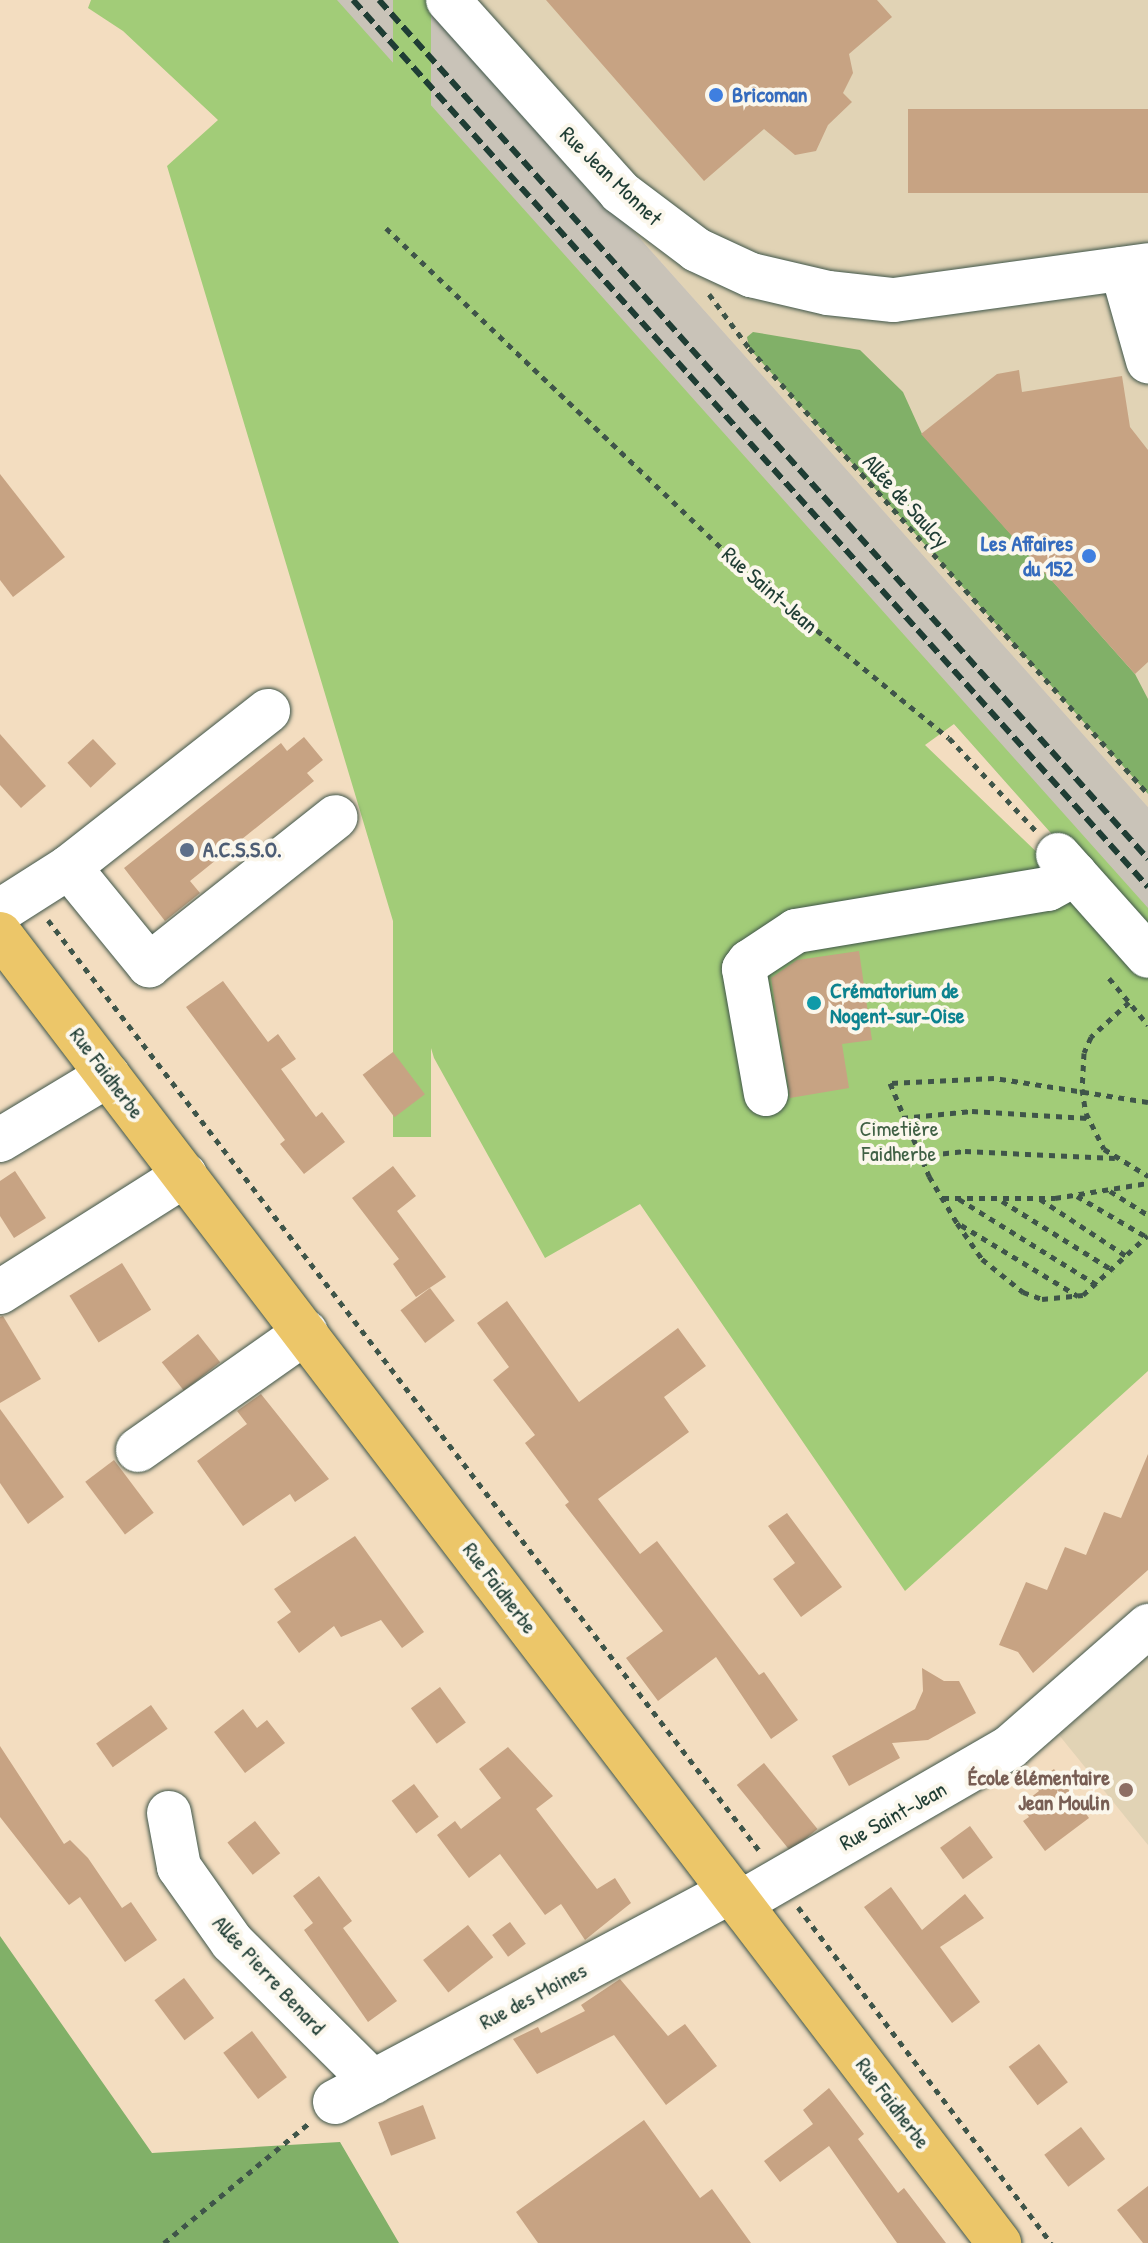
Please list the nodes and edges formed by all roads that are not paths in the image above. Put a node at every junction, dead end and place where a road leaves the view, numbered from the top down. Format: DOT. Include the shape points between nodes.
graph roads {
  1 [pos="448,0"];
  2 [pos="1135,267"];
  3 [pos="1144,343"];
  4 [pos="268,711"];
  5 [pos="336,817"];
  6 [pos="69,867"];
  7 [pos="11,902"];
  8 [pos="0,934"];
  9 [pos="1148,956"];
  10 [pos="108,1075"];
  11 [pos="766,1094"];
  12 [pos="0,1140"];
  13 [pos="185,1175"];
  14 [pos="0,1292"];
  15 [pos="306,1332"];
  16 [pos="138,1450"];
  17 [pos="1148,1626"];
  18 [pos="169,1813"];
  19 [pos="735,1897"];
  20 [pos="373,2082"];
  21 [pos="335,2102"];
  22 [pos="999,2243"];
  1 -- 2 [label="street, Rue Jean Monnet" via="599,171 697,250 774,282 876,299 969,293"];
  2 -- 3 [label="street"];
  4 -- 6 [label="street"];
  5 -- 6 [label="street" via="149,965"];
  6 -- 7 [label="street"];
  8 -- 10 [label="main road, Rue Faidherbe"];
  9 -- 11 [label="street" via="1066,864 1048,889 796,931 744,969"];
  10 -- 12 [label="street"];
  10 -- 13 [label="main road, Rue Faidherbe"];
  13 -- 14 [label="street"];
  13 -- 15 [label="main road, Rue Faidherbe"];
  15 -- 16 [label="street"];
  15 -- 19 [label="main road, Rue Faidherbe"];
  17 -- 19 [label="street, Rue Saint-Jean" via="1010,1747 779,1881"];
  18 -- 20 [label="street, Allée Pierre Benard" via="179,1867 224,1930"];
  19 -- 20 [label="street, Rue des Moines"];
  19 -- 22 [label="main road, Rue Faidherbe"];
  20 -- 21 [label="street, Rue des Moines"];
}
